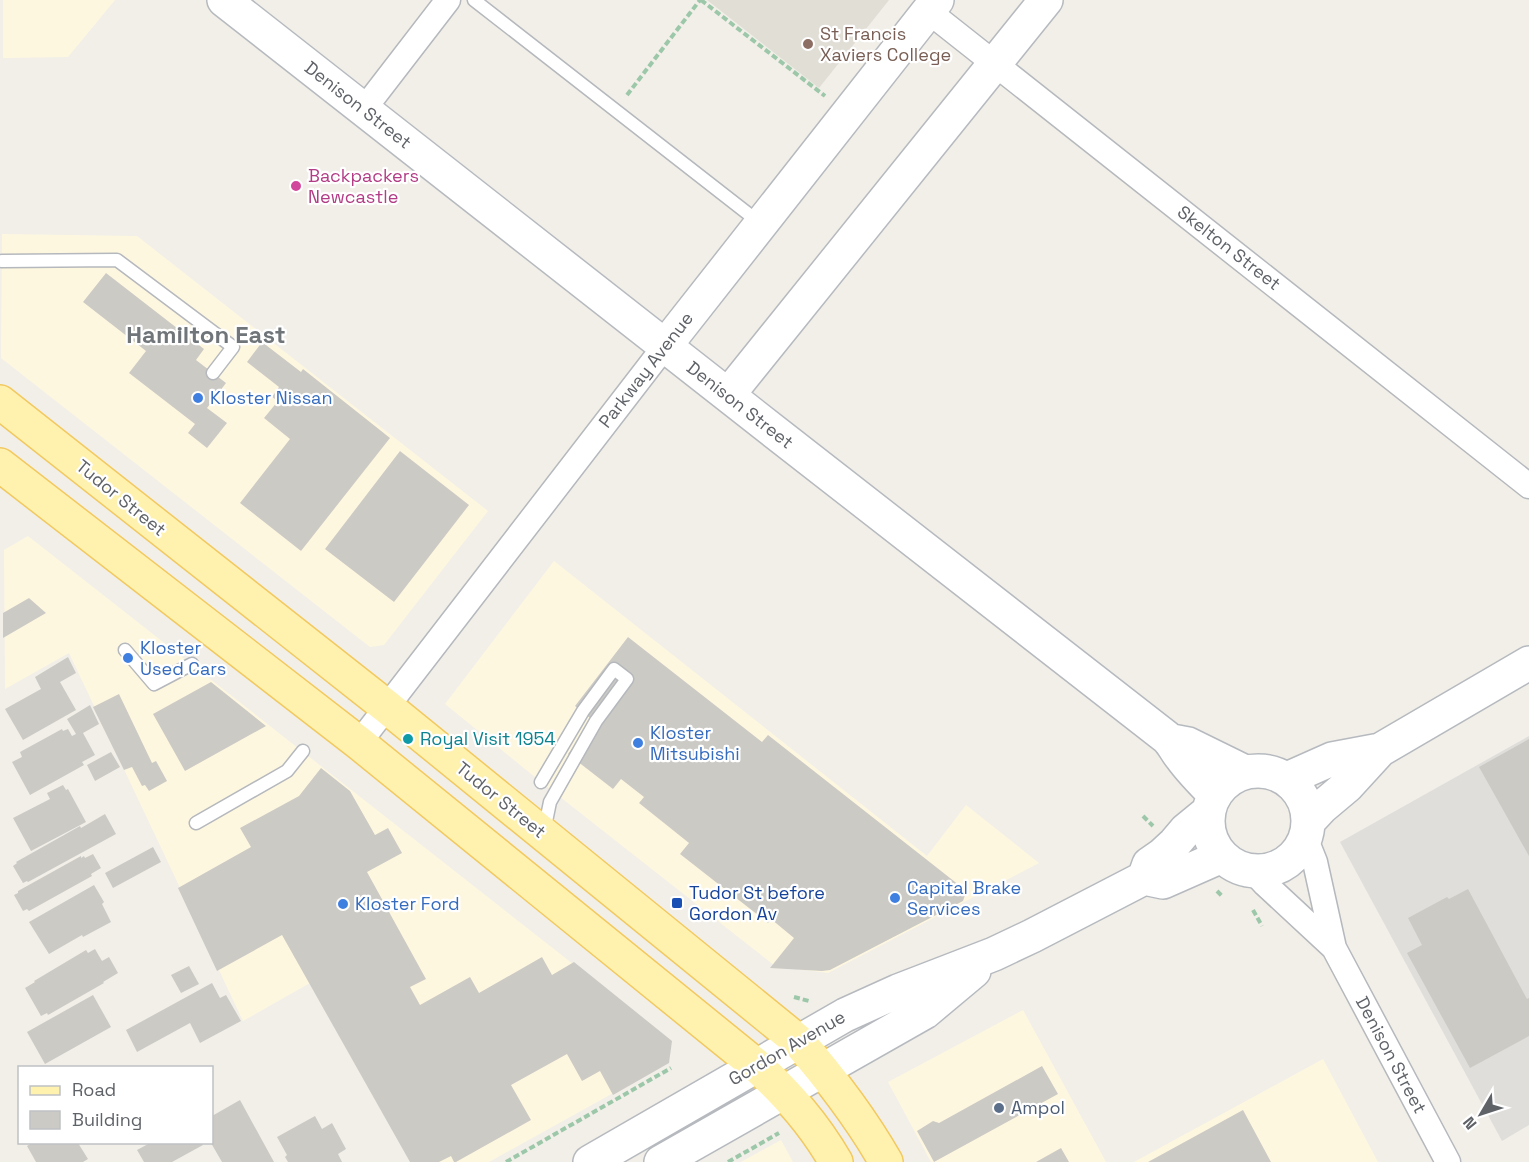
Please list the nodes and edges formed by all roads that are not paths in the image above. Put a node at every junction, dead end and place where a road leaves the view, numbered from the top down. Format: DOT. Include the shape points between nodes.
graph roads {
  1 [pos="224,0"];
  2 [pos="448,0"];
  3 [pos="474,0"];
  4 [pos="1046,0"];
  5 [pos="932,5"];
  6 [pos="996,63"];
  7 [pos="364,109"];
  8 [pos="761,224"];
  9 [pos="2,261"];
  10 [pos="665,346"];
  11 [pos="213,373"];
  12 [pos="728,395"];
  13 [pos="0,402"];
  14 [pos="0,465"];
  15 [pos="1529,486"];
  16 [pos="125,650"];
  17 [pos="1529,663"];
  18 [pos="192,664"];
  19 [pos="387,707"];
  20 [pos="1172,741"];
  21 [pos="359,743"];
  22 [pos="1380,750"];
  23 [pos="303,751"];
  24 [pos="1245,772"];
  25 [pos="1287,779"];
  26 [pos="541,782"];
  27 [pos="1211,803"];
  28 [pos="196,823"];
  29 [pos="1307,830"];
  30 [pos="544,834"];
  31 [pos="1222,856"];
  32 [pos="1254,871"];
  33 [pos="1144,878"];
  34 [pos="1334,948"];
  35 [pos="994,954"];
  36 [pos="798,1041"];
  37 [pos="757,1066"];
  38 [pos="823,1070"];
  39 [pos="785,1092"];
  40 [pos="675,1159"];
  41 [pos="590,1162"];
  42 [pos="836,1162"];
  43 [pos="886,1162"];
  44 [pos="1448,1162"];
  1 -- 7 [label="main road, Denison Street"];
  2 -- 7 [label="street"];
  3 -- 8 [label="lane"];
  4 -- 6 [label="main road"];
  5 -- 6 [label="street, Skelton Street"];
  5 -- 8 [label="main road, Parkway Avenue"];
  6 -- 12 [label="main road"];
  6 -- 15 [label="street, Skelton Street"];
  7 -- 10 [label="main road, Denison Street"];
  8 -- 10 [label="main road, Parkway Avenue"];
  9 -- 11 [label="lane" via="117,260 233,347"];
  10 -- 12 [label="main road, Denison Street"];
  10 -- 19 [label="street, Parkway Avenue"];
  12 -- 20 [label="main road, Denison Street"];
  13 -- 19 [label="main road, Tudor Street"];
  14 -- 21 [label="main road"];
  16 -- 18 [label="lane" via="154,684"];
  17 -- 22 [label="main road"];
  19 -- 21 [label="street, Parkway Avenue"];
  19 -- 30 [label="main road, Tudor Street"];
  20 -- 24 [label="main road, Denison Street" via="1188,744"];
  20 -- 27 [label="main road, Denison Street"];
  21 -- 37 [label="main road"];
  22 -- 25 [label="main road" via="1332,759"];
  22 -- 29 [label="main road" via="1322,807"];
  23 -- 28 [label="lane" via="287,771"];
  24 -- 25 [label="main road" via="1267,771"];
  24 -- 27 [label="main road" via="1225,783"];
  25 -- 29 [label="main road" via="1303,798 1308,813"];
  26 -- 30 [label="lane" via="583,711 614,669 627,679 596,721 550,802"];
  27 -- 31 [label="main road" via="1208,828"];
  27 -- 33 [label="main road, Gordon Avenue" via="1175,843 1149,864"];
  29 -- 32 [label="main road" via="1289,860 1272,869"];
  29 -- 34 [label="street, Denison Street"];
  30 -- 36 [label="main road, Tudor Street"];
  31 -- 32 [label="main road"];
  31 -- 33 [label="main road, Gordon Avenue" via="1163,882"];
  32 -- 34 [label="street, Denison Street"];
  33 -- 35 [label="main road, Gordon Avenue"];
  34 -- 44 [label="street, Denison Street"];
  35 -- 36 [label="main road, Gordon Avenue" via="898,991"];
  35 -- 38 [label="main road, Gordon Avenue" via="925,1012"];
  36 -- 37 [label="main road, Gordon Avenue"];
  36 -- 38 [label="main road, Tudor Street"];
  37 -- 39 [label="main road"];
  37 -- 41 [label="main road, Gordon Avenue"];
  38 -- 39 [label="main road, Gordon Avenue"];
  38 -- 43 [label="main road, Tudor Street"];
  39 -- 40 [label="main road, Gordon Avenue"];
  39 -- 42 [label="main road"];
}
